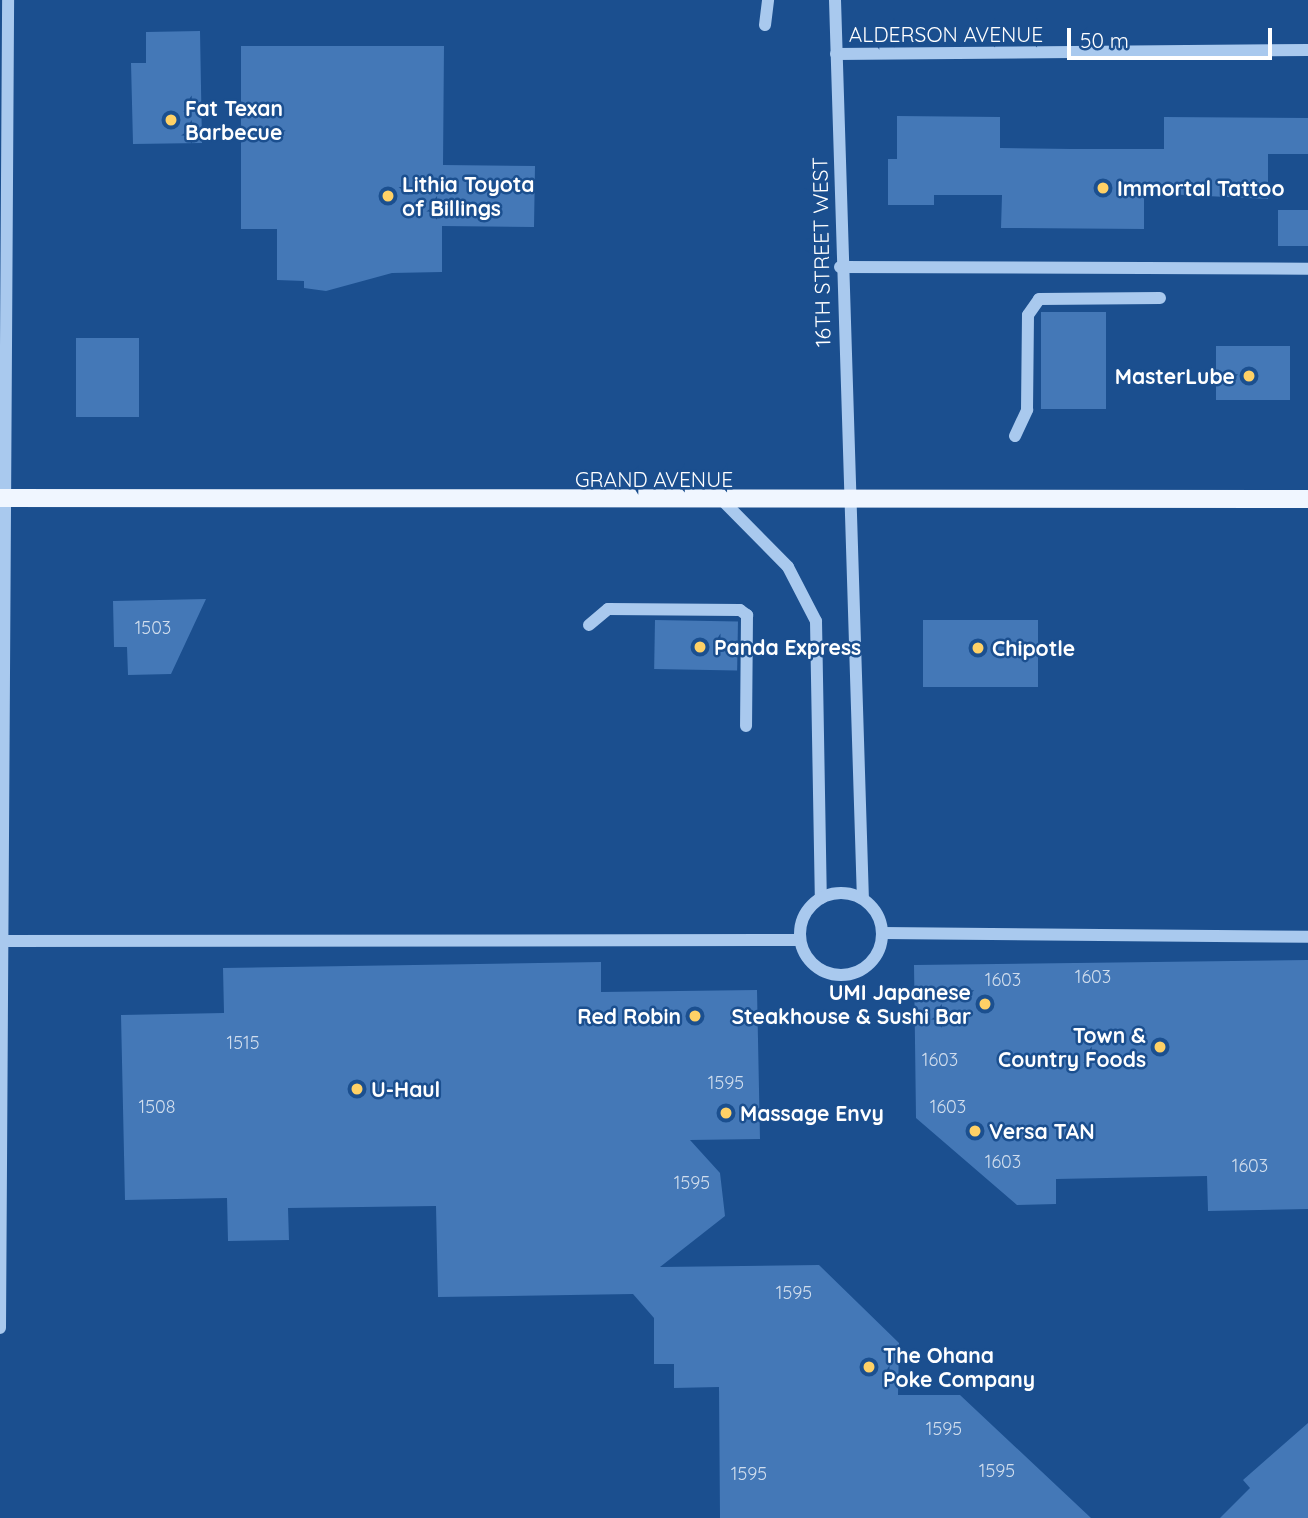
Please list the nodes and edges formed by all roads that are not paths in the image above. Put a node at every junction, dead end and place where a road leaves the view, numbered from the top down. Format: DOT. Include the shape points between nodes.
graph roads {
  1 [pos="8,0"];
  2 [pos="768,0"];
  3 [pos="835,0"];
  4 [pos="765,25"];
  5 [pos="1308,50"];
  6 [pos="836,54"];
  7 [pos="840,267"];
  8 [pos="1308,270"];
  9 [pos="1160,298"];
  10 [pos="1015,436"];
  11 [pos="1,498"];
  12 [pos="1308,499"];
  13 [pos="724,502"];
  14 [pos="847,503"];
  15 [pos="589,625"];
  16 [pos="1,711"];
  17 [pos="746,726"];
  18 [pos="821,898"];
  19 [pos="863,899"];
  20 [pos="882,933"];
  21 [pos="1308,937"];
  22 [pos="800,940"];
  23 [pos="1,941"];
  24 [pos="0,1160"];
  25 [pos="0,1328"];
  1 -- 11 [label="street"];
  2 -- 4 [label="street"];
  3 -- 6 [label="street, 16TH STREET WEST"];
  5 -- 6 [label="street, ALDERSON AVENUE"];
  6 -- 7 [label="street, 16TH STREET WEST"];
  7 -- 8 [label="street"];
  7 -- 14 [label="street, 16TH STREET WEST"];
  9 -- 10 [label="street" via="1039,299 1028,315 1027,411"];
  11 -- 13 [label="main road, GRAND AVENUE"];
  11 -- 16 [label="street"];
  12 -- 14 [label="main road, GRAND AVENUE"];
  13 -- 14 [label="main road, GRAND AVENUE"];
  13 -- 18 [label="street" via="788,567 816,621"];
  14 -- 19 [label="street, 16TH STREET WEST" via="855,558"];
  15 -- 17 [label="street" via="608,609 740,610 747,615"];
  16 -- 23 [label="street"];
  18 -- 19 [label="street" via="841,893"];
  18 -- 22 [label="street" via="804,916"];
  19 -- 20 [label="street" via="880,919"];
  20 -- 21 [label="street"];
  20 -- 22 [label="street" via="873,959 839,975 816,966"];
  22 -- 23 [label="street"];
  23 -- 24 [label="street"];
  24 -- 25 [label="street"];
}
